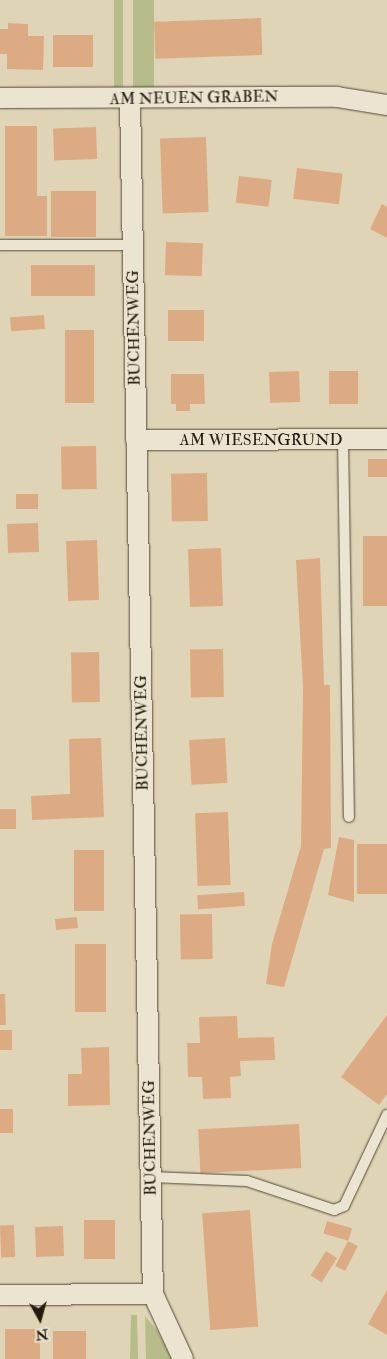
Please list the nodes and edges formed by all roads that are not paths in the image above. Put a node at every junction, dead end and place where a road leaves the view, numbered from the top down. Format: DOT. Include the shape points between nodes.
graph roads {
  1 [pos="0,98"];
  2 [pos="130,100"];
  3 [pos="383,104"];
  4 [pos="0,245"];
  5 [pos="132,245"];
  6 [pos="387,439"];
  7 [pos="136,440"];
  8 [pos="343,440"];
  9 [pos="348,817"];
  10 [pos="387,1115"];
  11 [pos="150,1177"];
  12 [pos="153,1294"];
  13 [pos="0,1295"];
  14 [pos="184,1359"];
  1 -- 2 [label="street, AM NEUEN GRABEN"];
  2 -- 3 [label="street, AM NEUEN GRABEN" via="337,97"];
  2 -- 5 [label="street, BUCHENWEG"];
  4 -- 5 [label="lane"];
  5 -- 7 [label="street, BUCHENWEG"];
  6 -- 8 [label="street, AM WIESENGRUND"];
  7 -- 8 [label="street, AM WIESENGRUND"];
  7 -- 11 [label="street, BUCHENWEG"];
  8 -- 9 [label="lane"];
  10 -- 11 [label="lane" via="344,1206 334,1210 246,1181"];
  11 -- 12 [label="street, BUCHENWEG"];
  12 -- 13 [label="street"];
  12 -- 14 [label="street, BUCHENWEG"];
}
